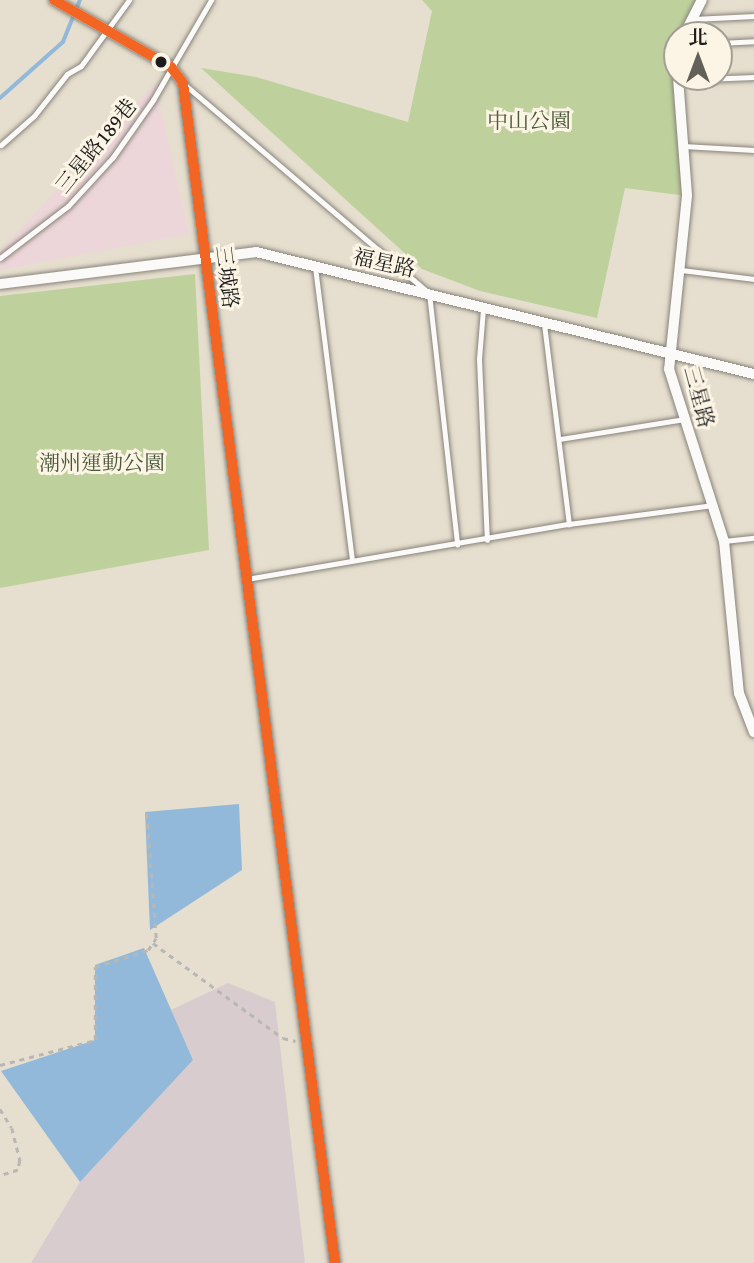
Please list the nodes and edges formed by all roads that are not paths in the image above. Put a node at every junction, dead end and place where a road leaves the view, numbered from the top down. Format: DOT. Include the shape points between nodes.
graph roads {
  1 [pos="54,0"];
  2 [pos="129,0"];
  3 [pos="211,0"];
  4 [pos="702,0"];
  5 [pos="754,16"];
  6 [pos="693,19"];
  7 [pos="108,30"];
  8 [pos="754,41"];
  9 [pos="733,42"];
  10 [pos="171,67"];
  11 [pos="754,76"];
  12 [pos="733,77"];
  13 [pos="184,83"];
  14 [pos="677,91"];
  15 [pos="1,145"];
  16 [pos="682,146"];
  17 [pos="754,150"];
  18 [pos="0,258"];
  19 [pos="206,258"];
  20 [pos="315,267"];
  21 [pos="681,271"];
  22 [pos="754,279"];
  23 [pos="0,284"];
  24 [pos="429,293"];
  25 [pos="483,306"];
  26 [pos="544,324"];
  27 [pos="670,355"];
  28 [pos="754,374"];
  29 [pos="685,419"];
  30 [pos="560,439"];
  31 [pos="713,505"];
  32 [pos="569,524"];
  33 [pos="754,538"];
  34 [pos="487,540"];
  35 [pos="724,541"];
  36 [pos="457,544"];
  37 [pos="352,560"];
  38 [pos="246,579"];
  39 [pos="754,732"];
  40 [pos="335,1263"];
  1 -- 7 [label="street"];
  2 -- 7 [label="lane"];
  3 -- 10 [label="lane"];
  4 -- 6 [label="street"];
  5 -- 6 [label="lane"];
  7 -- 10 [label="street"];
  7 -- 15 [label="lane" via="81,66 67,74 34,116"];
  8 -- 9 [label="lane"];
  10 -- 13 [label="street"];
  10 -- 18 [label="lane, 三星路189巷" via="153,100 100,172 40,232"];
  11 -- 12 [label="lane"];
  13 -- 19 [label="street, 三城路"];
  13 -- 24 [label="lane"];
  14 -- 16 [label="street, 三星路"];
  16 -- 17 [label="lane"];
  16 -- 21 [label="street, 三星路" via="687,196"];
  19 -- 20 [label="street, 福星路" via="256,252"];
  19 -- 23 [label="street, 福星路"];
  19 -- 38 [label="street, 三城路"];
  20 -- 24 [label="street, 福星路"];
  20 -- 37 [label="lane"];
  21 -- 22 [label="lane"];
  21 -- 27 [label="street, 三星路"];
  24 -- 25 [label="street, 福星路"];
  24 -- 36 [label="lane"];
  25 -- 26 [label="street, 福星路"];
  25 -- 34 [label="lane" via="479,359"];
  26 -- 27 [label="street, 福星路"];
  26 -- 30 [label="lane"];
  27 -- 28 [label="street, 福星路"];
  27 -- 29 [label="street, 三星路" via="669,369"];
  29 -- 30 [label="lane"];
  29 -- 31 [label="street, 三星路"];
  30 -- 32 [label="lane"];
  31 -- 32 [label="lane"];
  31 -- 35 [label="street, 三星路"];
  32 -- 34 [label="lane"];
  33 -- 35 [label="lane"];
  34 -- 36 [label="lane"];
  35 -- 39 [label="street, 三星路" via="739,693"];
  36 -- 37 [label="lane"];
  37 -- 38 [label="lane"];
  38 -- 40 [label="street, 三城路"];
}
